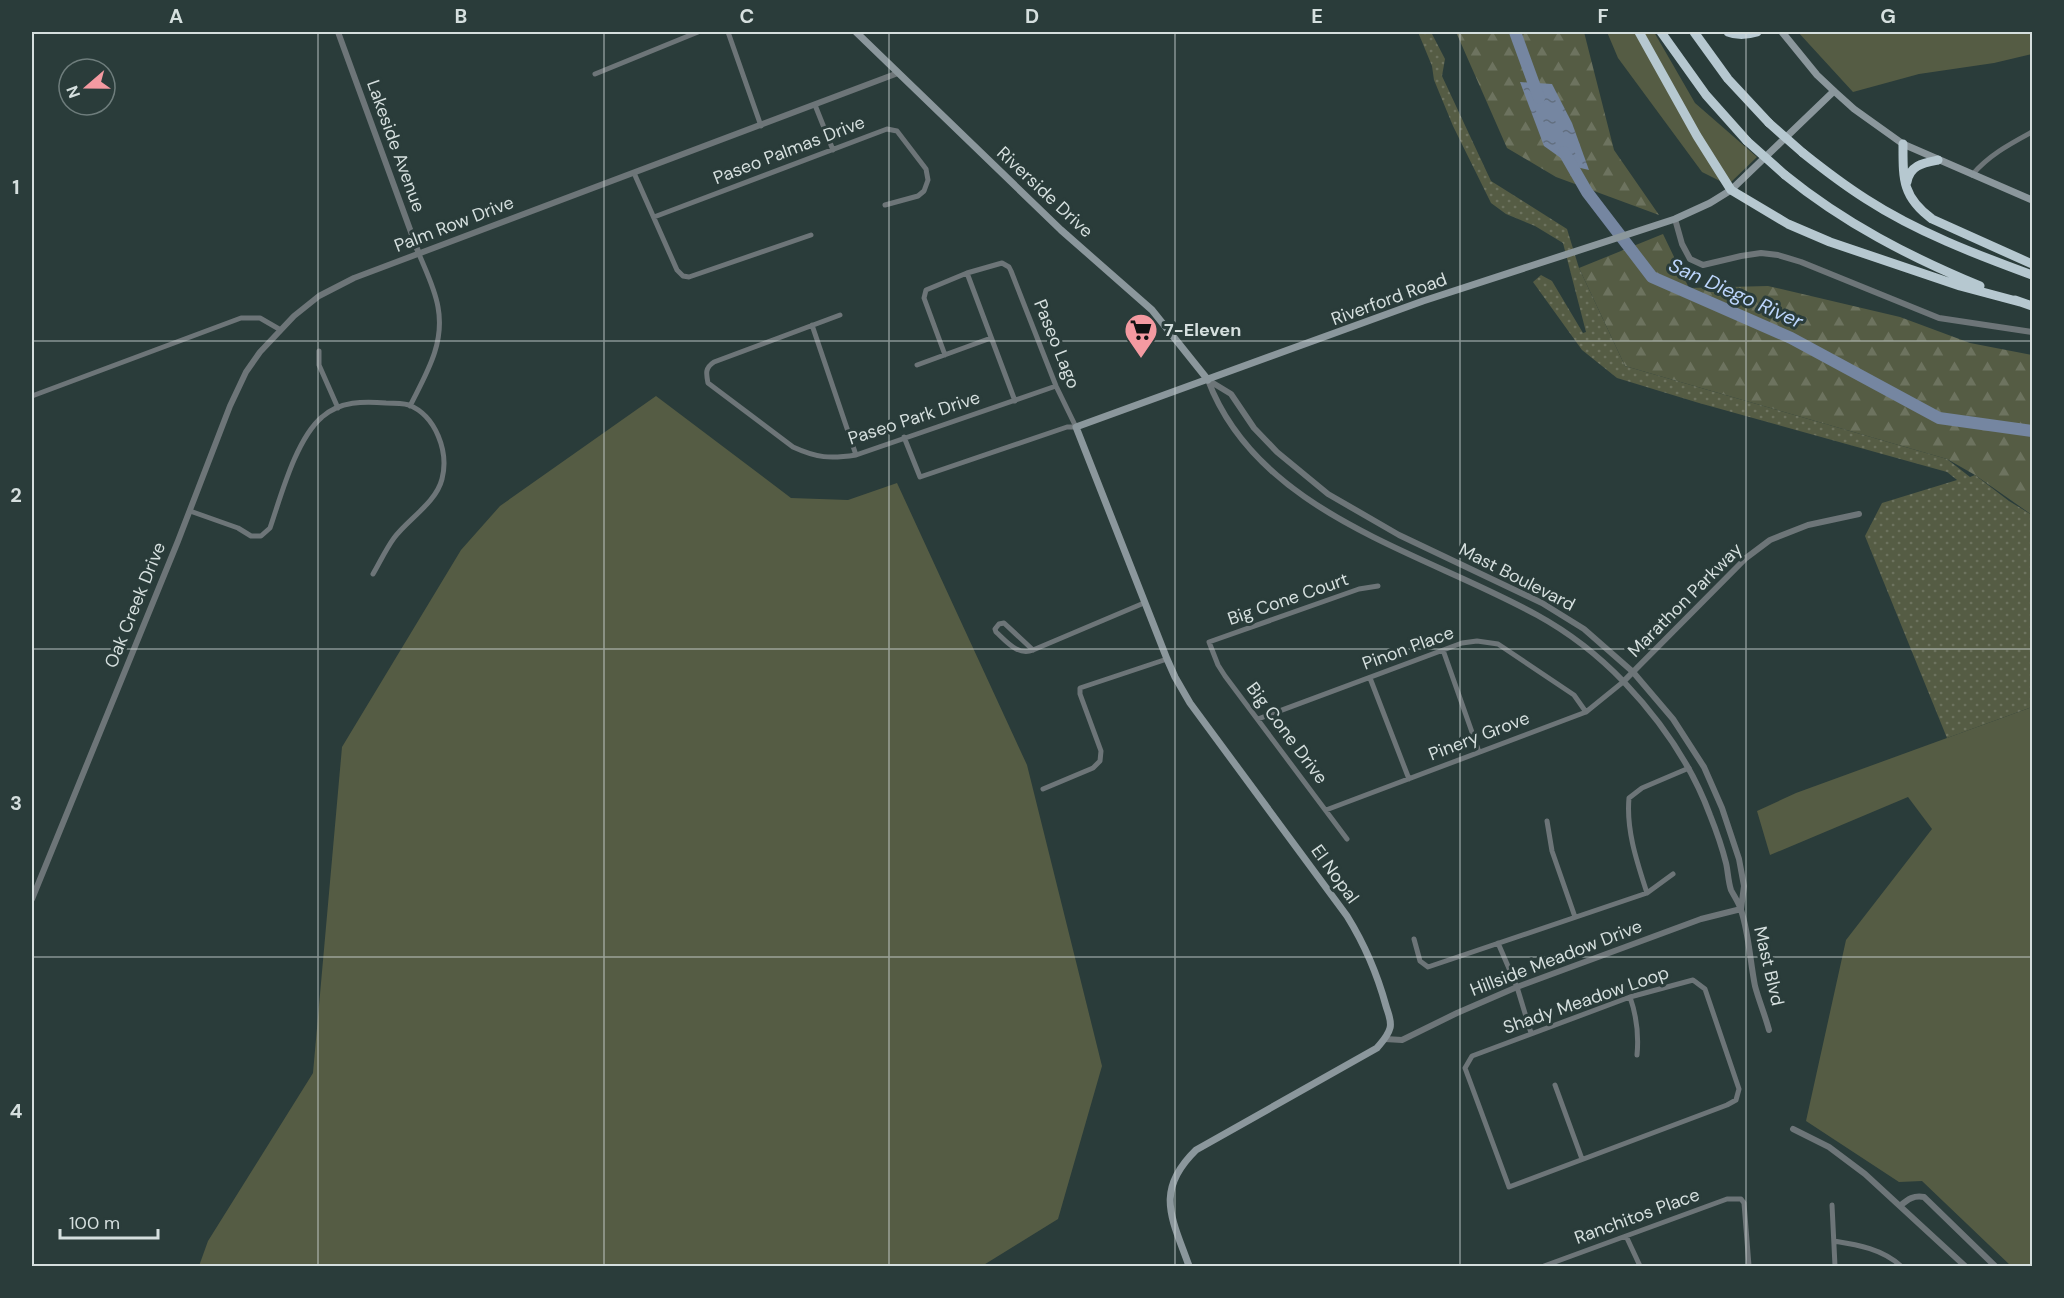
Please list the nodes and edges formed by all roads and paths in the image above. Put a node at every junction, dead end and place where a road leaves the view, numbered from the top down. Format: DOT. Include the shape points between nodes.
graph roads {
  1 [pos="338,32"];
  2 [pos="698,32"];
  3 [pos="728,32"];
  4 [pos="856,32"];
  5 [pos="1638,32"];
  6 [pos="1661,32"];
  7 [pos="1694,32"];
  8 [pos="1728,32"];
  9 [pos="1757,32"];
  10 [pos="1782,32"];
  11 [pos="898,73"];
  12 [pos="595,74"];
  13 [pos="1834,91"];
  14 [pos="815,105"];
  15 [pos="761,126"];
  16 [pos="2032,132"];
  17 [pos="1903,144"];
  18 [pos="833,150"];
  19 [pos="1938,160"];
  20 [pos="634,173"];
  21 [pos="1972,175"];
  22 [pos="1906,187"];
  23 [pos="1731,190"];
  24 [pos="2032,200"];
  25 [pos="885,205"];
  26 [pos="654,217"];
  27 [pos="1675,219"];
  28 [pos="811,235"];
  29 [pos="419,254"];
  30 [pos="2032,264"];
  31 [pos="967,273"];
  32 [pos="2032,275"];
  33 [pos="2020,302"];
  34 [pos="2032,306"];
  35 [pos="840,315"];
  36 [pos="812,325"];
  37 [pos="279,329"];
  38 [pos="2032,332"];
  39 [pos="991,338"];
  40 [pos="319,351"];
  41 [pos="945,355"];
  42 [pos="917,365"];
  43 [pos="1208,380"];
  44 [pos="1056,386"];
  45 [pos="32,396"];
  46 [pos="1015,401"];
  47 [pos="410,406"];
  48 [pos="338,408"];
  49 [pos="1077,427"];
  50 [pos="904,437"];
  51 [pos="856,455"];
  52 [pos="190,511"];
  53 [pos="1859,514"];
  54 [pos="1383,526"];
  55 [pos="1378,539"];
  56 [pos="373,574"];
  57 [pos="1378,586"];
  58 [pos="1144,603"];
  59 [pos="1209,642"];
  60 [pos="1033,650"];
  61 [pos="1443,650"];
  62 [pos="1167,659"];
  63 [pos="1633,672"];
  64 [pos="1370,678"];
  65 [pos="1623,682"];
  66 [pos="1586,712"];
  67 [pos="1258,719"];
  68 [pos="1479,753"];
  69 [pos="1689,768"];
  70 [pos="1409,779"];
  71 [pos="1043,789"];
  72 [pos="1326,810"];
  73 [pos="1546,821"];
  74 [pos="1347,839"];
  75 [pos="1673,874"];
  76 [pos="1647,893"];
  77 [pos="32,899"];
  78 [pos="1741,909"];
  79 [pos="1575,917"];
  80 [pos="1414,939"];
  81 [pos="1498,944"];
  82 [pos="1518,987"];
  83 [pos="1630,997"];
  84 [pos="1769,1030"];
  85 [pos="1531,1034"];
  86 [pos="1385,1039"];
  87 [pos="1637,1055"];
  88 [pos="1555,1085"];
  89 [pos="1793,1129"];
  90 [pos="1582,1159"];
  91 [pos="1832,1205"];
  92 [pos="1900,1206"];
  93 [pos="1626,1236"];
  94 [pos="1834,1241"];
  95 [pos="1189,1266"];
  96 [pos="1545,1266"];
  97 [pos="1640,1266"];
  98 [pos="1749,1266"];
  99 [pos="1835,1266"];
  100 [pos="1901,1266"];
  101 [pos="1965,1266"];
  102 [pos="1995,1266"];
  1 -- 29 [label="street, Lakeside Avenue"];
  2 -- 12 [label="street"];
  3 -- 15 [label="street"];
  4 -- 11 [label="main road, Riverside Drive"];
  5 -- 23 [label="highway"];
  6 -- 33 [label="highway, bridge" via="1706,95 1747,141 1813,198 1883,242"];
  7 -- 32 [label="highway, bridge" via="1728,79 1769,123 1840,181 1889,213 1933,235"];
  8 -- 9 [label="highway"];
  10 -- 13 [label="main road"];
  11 -- 14 [label="street, Palm Row Drive"];
  11 -- 43 [label="main road, Riverside Drive" via="1061,230 1152,310"];
  13 -- 17 [label="main road"];
  13 -- 23 [label="main road, Riverford Road"];
  14 -- 15 [label="street, Palm Row Drive"];
  14 -- 18 [label="street"];
  15 -- 20 [label="street, Palm Row Drive"];
  16 -- 21 [label="street" via="1983,162"];
  17 -- 19 [label="main road"];
  17 -- 22 [label="highway"];
  18 -- 25 [label="street, Paseo Palmas Drive" via="884,129 897,131 924,166 928,180 918,196"];
  18 -- 26 [label="street, Paseo Palmas Drive"];
  19 -- 21 [label="main road"];
  19 -- 22 [label="highway" via="1915,166 1908,174"];
  20 -- 26 [label="street"];
  20 -- 29 [label="street, Palm Row Drive"];
  21 -- 24 [label="main road"];
  22 -- 30 [label="highway" via="1910,197 1932,219"];
  23 -- 27 [label="main road, Riverford Road"];
  23 -- 33 [label="highway" via="1788,224 1830,242"];
  26 -- 28 [label="street" via="678,273 686,277"];
  27 -- 38 [label="street" via="1690,259 1703,265 1741,256 1778,255 1939,318"];
  27 -- 43 [label="main road, Riverford Road" via="1423,301"];
  29 -- 37 [label="street, Palm Row Drive" via="332,289"];
  29 -- 47 [label="street, Lakeside Avenue" via="438,306 440,325 433,360"];
  31 -- 39 [label="street"];
  31 -- 41 [label="street" via="926,290 924,298"];
  31 -- 44 [label="street, Paseo Lago" via="998,263 1009,267"];
  33 -- 34 [label="highway"];
  35 -- 36 [label="street, Paseo Park Drive"];
  36 -- 51 [label="street"];
  36 -- 51 [label="street, Paseo Park Drive" via="714,362 706,371 708,383 809,455 832,459"];
  37 -- 45 [label="street" via="260,318 241,318"];
  37 -- 52 [label="street, Oak Creek Drive" via="246,372"];
  39 -- 41 [label="street"];
  39 -- 46 [label="street"];
  40 -- 48 [label="street" via="319,365"];
  41 -- 42 [label="street"];
  43 -- 49 [label="main road, Riverford Road"];
  43 -- 54 [label="street, Mast Boulevard" via="1231,394 1254,428 1300,472 1328,494"];
  43 -- 55 [label="street, Mast Boulevard" via="1217,404 1264,463 1318,508"];
  44 -- 46 [label="street, Paseo Park Drive"];
  44 -- 49 [label="street, Paseo Lago"];
  46 -- 50 [label="street, Paseo Park Drive"];
  47 -- 48 [label="street" via="369,401"];
  47 -- 56 [label="street" via="433,426 439,439 442,481 432,498 394,538"];
  48 -- 52 [label="street" via="322,416 302,443 270,528 264,534 251,536"];
  49 -- 50 [label="street, Riverford Road" via="1067,427 920,477"];
  49 -- 58 [label="main road, El Nopal"];
  50 -- 51 [label="street, Paseo Park Drive"];
  52 -- 77 [label="street, Oak Creek Drive"];
  53 -- 63 [label="street, Marathon Parkway" via="1808,525 1770,540 1746,558"];
  54 -- 55 [label="street"];
  54 -- 63 [label="street, Mast Boulevard" via="1542,603 1584,629"];
  55 -- 65 [label="street, Mast Boulevard" via="1537,615 1576,640"];
  57 -- 59 [label="street, Big Cone Court"];
  58 -- 60 [label="street"];
  58 -- 62 [label="main road, El Nopal"];
  59 -- 67 [label="street, Big Cone Drive" via="1221,670"];
  60 -- 60 [label="street" via="1022,652 995,628 1004,623"];
  61 -- 64 [label="street, Pinon Place"];
  61 -- 66 [label="street, Pinon Place" via="1469,642 1498,644 1574,695"];
  61 -- 68 [label="street"];
  62 -- 71 [label="street" via="1080,688 1101,751 1100,761 1093,768"];
  62 -- 86 [label="main road, El Nopal" via="1190,703 1362,940 1378,976 1390,1019"];
  63 -- 65 [label="street, Pinery Grove"];
  63 -- 78 [label="street, Mast Boulevard" via="1673,719 1704,767 1739,859 1744,886"];
  64 -- 67 [label="street, Pinon Place"];
  64 -- 70 [label="street"];
  65 -- 66 [label="street, Pinery Grove"];
  65 -- 69 [label="street, Mast Boulevard"];
  66 -- 68 [label="street, Pinery Grove"];
  67 -- 72 [label="street, Big Cone Drive"];
  68 -- 70 [label="street, Pinery Grove"];
  69 -- 76 [label="street" via="1642,788 1629,798 1635,856"];
  69 -- 78 [label="street, Mast Boulevard" via="1710,815 1730,888"];
  70 -- 72 [label="street, Pinery Grove"];
  72 -- 74 [label="street, Big Cone Drive"];
  73 -- 79 [label="street" via="1552,852"];
  75 -- 76 [label="street"];
  76 -- 79 [label="street"];
  78 -- 82 [label="street, Hillside Meadow Drive"];
  78 -- 84 [label="street, Mast Blvd"];
  79 -- 81 [label="street"];
  80 -- 81 [label="street" via="1420,961 1428,967"];
  81 -- 82 [label="street"];
  82 -- 85 [label="street"];
  82 -- 86 [label="street, Hillside Meadow Drive" via="1456,1012 1402,1040"];
  83 -- 85 [label="street, Shady Meadow Loop"];
  83 -- 87 [label="street" via="1637,1018"];
  83 -- 90 [label="street, Shady Meadow Loop" via="1693,980 1705,989 1739,1089 1736,1100"];
  85 -- 90 [label="street, Shady Meadow Loop" via="1472,1056 1465,1068 1509,1187"];
  86 -- 95 [label="main road" via="1377,1048 1196,1150 1187,1159 1171,1187 1169,1204"];
  88 -- 90 [label="street"];
  89 -- 92 [label="street" via="1829,1147"];
  91 -- 94 [label="street"];
  92 -- 101 [label="street"];
  92 -- 102 [label="street" via="1907,1199 1924,1197"];
  93 -- 96 [label="street, Ranchitos Place"];
  93 -- 97 [label="street"];
  93 -- 98 [label="street, Ranchitos Place" via="1727,1199 1741,1199"];
  94 -- 99 [label="street"];
  94 -- 100 [label="street" via="1871,1248"];
}
